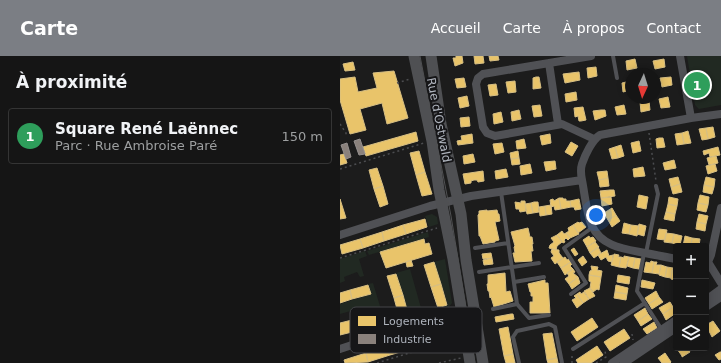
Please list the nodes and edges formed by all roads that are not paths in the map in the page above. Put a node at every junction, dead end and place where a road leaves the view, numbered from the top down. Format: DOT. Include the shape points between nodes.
graph roads {
  1 [pos="591,56"];
  2 [pos="613,56"];
  3 [pos="680,56"];
  4 [pos="432,57"];
  5 [pos="415,59"];
  6 [pos="549,63"];
  7 [pos="616,78"];
  8 [pos="721,114"];
  9 [pos="691,118"];
  10 [pos="558,124"];
  11 [pos="594,139"];
  12 [pos="582,180"];
  13 [pos="656,186"];
  14 [pos="501,192"];
  15 [pos="449,202"];
  16 [pos="721,208"];
  17 [pos="593,228"];
  18 [pos="340,235"];
  19 [pos="508,243"];
  20 [pos="475,248"];
  21 [pos="645,253"];
  22 [pos="673,258"];
  23 [pos="709,258"];
  24 [pos="539,263"];
  25 [pos="709,265"];
  26 [pos="512,267"];
  27 [pos="479,272"];
  28 [pos="544,277"];
  29 [pos="514,282"];
  30 [pos="721,283"];
  31 [pos="721,289"];
  32 [pos="571,294"];
  33 [pos="721,297"];
  34 [pos="709,298"];
  35 [pos="645,303"];
  36 [pos="517,304"];
  37 [pos="709,305"];
  38 [pos="461,307"];
  39 [pos="474,307"];
  40 [pos="493,309"];
  41 [pos="549,315"];
  42 [pos="673,323"];
  43 [pos="673,329"];
  44 [pos="664,332"];
  45 [pos="350,346"];
  46 [pos="340,349"];
  47 [pos="573,349"];
  48 [pos="481,353"];
  49 [pos="483,363"];
  50 [pos="519,363"];
  51 [pos="562,363"];
  52 [pos="612,363"];
  53 [pos="624,363"];
  1 -- 6 [label="street"];
  2 -- 7 [label="lane"];
  3 -- 9 [label="street"];
  4 -- 5 [label="main road, Rue d'Ostwald"];
  4 -- 15 [label="main road, Rue d'Ostwald"];
  5 -- 15 [label="main road, Rue d'Ostwald" via="430,135"];
  6 -- 10 [label="street"];
  6 -- 10 [label="street" via="483,74 476,84 483,127 487,133 495,136"];
  8 -- 9 [label="street"];
  9 -- 11 [label="street" via="603,134"];
  10 -- 11 [label="street"];
  11 -- 12 [label="street" via="582,164"];
  12 -- 14 [label="street"];
  12 -- 17 [label="street"];
  13 -- 21 [label="lane" via="658,194"];
  14 -- 15 [label="street"];
  14 -- 19 [label="lane"];
  15 -- 18 [label="street"];
  15 -- 38 [label="main road, Rue d'Ostwald" via="447,225"];
  15 -- 39 [label="main road, Rue d'Ostwald" via="461,214"];
  16 -- 23 [label="street"];
  17 -- 21 [label="street" via="610,245"];
  17 -- 32 [label="lane" via="564,248 586,283"];
  19 -- 20 [label="lane"];
  19 -- 26 [label="lane"];
  21 -- 22 [label="street"];
  21 -- 35 [label="lane" via="637,291"];
  24 -- 26 [label="lane"];
  25 -- 30 [label="street"];
  26 -- 27 [label="lane"];
  26 -- 29 [label="lane"];
  28 -- 29 [label="lane"];
  29 -- 36 [label="lane"];
  31 -- 34 [label="street"];
  33 -- 37 [label="street"];
  35 -- 44 [label="lane"];
  35 -- 47 [label="lane"];
  36 -- 40 [label="lane"];
  36 -- 41 [label="lane" via="529,318"];
  42 -- 44 [label="street"];
  43 -- 44 [label="street"];
  44 -- 52 [label="street"];
  44 -- 53 [label="street"];
  45 -- 46 [label="street"];
  48 -- 49 [label="main road, Rue d'Ostwald"];
  50 -- 51 [label="lane" via="514,333 549,324 555,327"];
}
